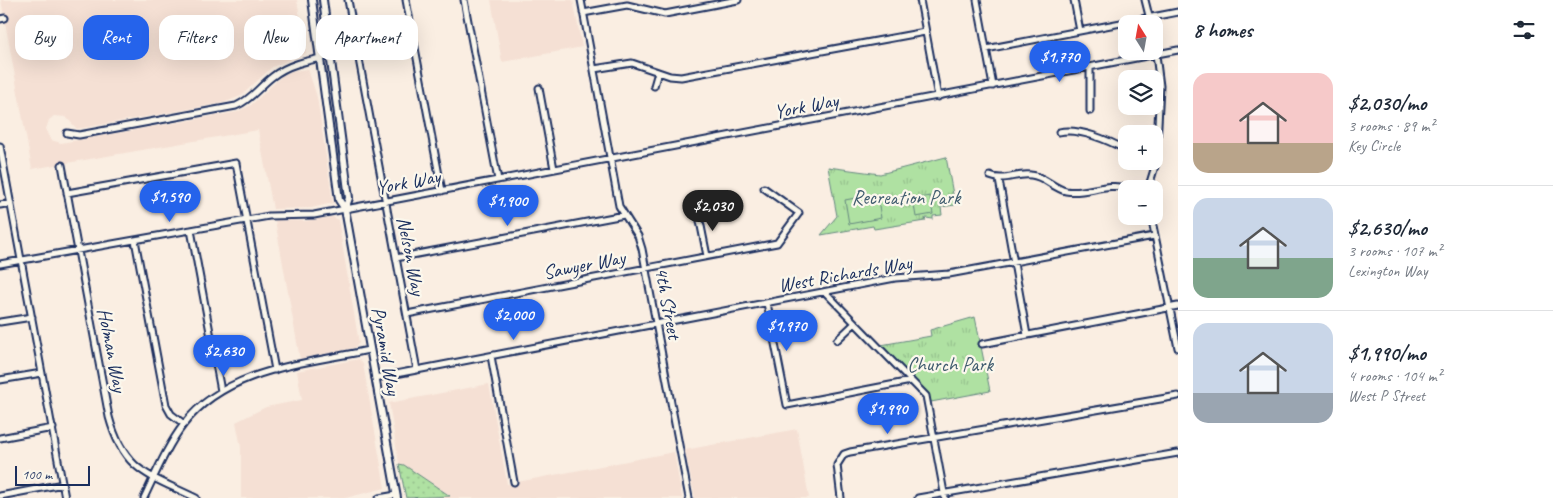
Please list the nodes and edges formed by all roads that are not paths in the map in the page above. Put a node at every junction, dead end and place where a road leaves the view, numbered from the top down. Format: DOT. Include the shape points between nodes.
graph roads {
  1 [pos="312,0"];
  2 [pos="323,0"];
  3 [pos="348,0"];
  4 [pos="406,0"];
  5 [pos="464,0"];
  6 [pos="581,0"];
  7 [pos="738,0"];
  8 [pos="920,0"];
  9 [pos="978,0"];
  10 [pos="1074,0"];
  11 [pos="1145,0"];
  12 [pos="1178,12"];
  13 [pos="584,13"];
  14 [pos="325,15"];
  15 [pos="1149,15"];
  16 [pos="1161,15"];
  17 [pos="1118,23"];
  18 [pos="316,29"];
  19 [pos="1080,31"];
  20 [pos="926,32"];
  21 [pos="986,49"];
  22 [pos="1178,50"];
  23 [pos="1163,53"];
  24 [pos="316,59"];
  25 [pos="320,60"];
  26 [pos="332,60"];
  27 [pos="1126,60"];
  28 [pos="1158,60"];
  29 [pos="1090,67"];
  30 [pos="594,69"];
  31 [pos="658,72"];
  32 [pos="654,86"];
  33 [pos="993,86"];
  34 [pos="538,88"];
  35 [pos="938,97"];
  36 [pos="1090,111"];
  37 [pos="1157,125"];
  38 [pos="1059,132"];
  39 [pos="67,133"];
  40 [pos="1118,146"];
  41 [pos="0,147"];
  42 [pos="610,158"];
  43 [pos="62,165"];
  44 [pos="554,169"];
  45 [pos="990,176"];
  46 [pos="498,180"];
  47 [pos="999,180"];
  48 [pos="1118,186"];
  49 [pos="764,188"];
  50 [pos="442,191"];
  51 [pos="67,193"];
  52 [pos="385,202"];
  53 [pos="11,203"];
  54 [pos="0,205"];
  55 [pos="345,209"];
  56 [pos="698,211"];
  57 [pos="624,214"];
  58 [pos="247,220"];
  59 [pos="1152,225"];
  60 [pos="191,230"];
  61 [pos="1154,236"];
  62 [pos="135,240"];
  63 [pos="78,250"];
  64 [pos="707,256"];
  65 [pos="396,258"];
  66 [pos="21,260"];
  67 [pos="1014,262"];
  68 [pos="0,264"];
  69 [pos="646,268"];
  70 [pos="825,292"];
  71 [pos="767,303"];
  72 [pos="1178,306"];
  73 [pos="1170,308"];
  74 [pos="406,314"];
  75 [pos="32,317"];
  76 [pos="0,322"];
  77 [pos="855,323"];
  78 [pos="656,324"];
  79 [pos="1027,336"];
  80 [pos="837,340"];
  81 [pos="982,344"];
  82 [pos="1178,348"];
  83 [pos="369,350"];
  84 [pos="491,356"];
  85 [pos="274,370"];
  86 [pos="417,370"];
  87 [pos="42,373"];
  88 [pos="375,378"];
  89 [pos="0,380"];
  90 [pos="911,381"];
  91 [pos="221,391"];
  92 [pos="1178,396"];
  93 [pos="184,424"];
  94 [pos="52,428"];
  95 [pos="0,438"];
  96 [pos="934,438"];
  97 [pos="1178,454"];
  98 [pos="154,478"];
  99 [pos="514,482"];
  100 [pos="63,484"];
  101 [pos="0,496"];
  102 [pos="396,496"];
  103 [pos="944,496"];
  104 [pos="65,498"];
  105 [pos="144,498"];
  106 [pos="196,498"];
  107 [pos="379,498"];
  108 [pos="689,498"];
  109 [pos="841,498"];
  110 [pos="918,498"];
  1 -- 18 [label="main road, Pyramid Way"];
  2 -- 14 [label="main road, Pyramid Way"];
  3 -- 52 [label="street, Nelson Way"];
  4 -- 50 [label="street"];
  5 -- 46 [label="street"];
  6 -- 13 [label="street, 4th Street"];
  7 -- 13 [label="street" via="665,14 634,5"];
  8 -- 20 [label="street"];
  9 -- 21 [label="street"];
  10 -- 19 [label="street"];
  11 -- 15 [label="street"];
  12 -- 16 [label="street"];
  13 -- 30 [label="street, 4th Street"];
  17 -- 19 [label="street"];
  19 -- 21 [label="street"];
  20 -- 31 [label="street" via="682,77"];
  20 -- 35 [label="street"];
  21 -- 33 [label="street"];
  22 -- 23 [label="street, York Way"];
  24 -- 39 [label="street" via="299,62 281,71 252,97 236,106 79,135"];
  25 -- 55 [label="main road, Pyramid Way" via="339,200"];
  26 -- 55 [label="main road, Pyramid Way" via="349,198"];
  27 -- 29 [label="street, York Way"];
  28 -- 37 [label="street" via="1160,86"];
  29 -- 33 [label="street, York Way"];
  29 -- 36 [label="street"];
  30 -- 31 [label="street" via="632,63"];
  30 -- 42 [label="street, 4th Street"];
  31 -- 32 [label="street"];
  33 -- 35 [label="street, York Way"];
  34 -- 44 [label="street"];
  35 -- 42 [label="street, York Way"];
  38 -- 40 [label="street" via="1066,130 1104,139"];
  41 -- 53 [label="street"];
  42 -- 44 [label="street, York Way"];
  42 -- 57 [label="street, 4th Street" via="619,206"];
  43 -- 51 [label="street, Holman Way"];
  44 -- 46 [label="street, York Way"];
  45 -- 47 [label="street"];
  46 -- 50 [label="street, York Way"];
  47 -- 48 [label="street" via="1028,174 1070,192"];
  47 -- 67 [label="street"];
  49 -- 64 [label="street, Sawyer Way" via="799,213 779,241"];
  50 -- 52 [label="street, York Way"];
  51 -- 58 [label="street" via="236,163"];
  51 -- 63 [label="street, Holman Way"];
  52 -- 55 [label="street, York Way"];
  52 -- 65 [label="street, Nelson Way"];
  53 -- 54 [label="street"];
  53 -- 66 [label="street"];
  55 -- 58 [label="street, York Way" via="314,215"];
  55 -- 83 [label="main road, Pyramid Way"];
  56 -- 64 [label="street"];
  57 -- 65 [label="street"];
  57 -- 69 [label="street, 4th Street" via="641,243"];
  58 -- 60 [label="street, York Way"];
  58 -- 85 [label="street"];
  59 -- 61 [label="street"];
  60 -- 62 [label="street, York Way"];
  60 -- 91 [label="street"];
  61 -- 67 [label="street, West Richards Way"];
  61 -- 73 [label="street"];
  62 -- 63 [label="street, York Way"];
  62 -- 93 [label="street" via="166,405 171,414"];
  63 -- 66 [label="street, York Way"];
  63 -- 98 [label="street, Holman Way" via="112,428 129,461"];
  64 -- 69 [label="street, Sawyer Way"];
  65 -- 74 [label="street, Nelson Way"];
  66 -- 68 [label="street, York Way"];
  66 -- 75 [label="street"];
  67 -- 70 [label="street, West Richards Way" via="967,271 895,278"];
  67 -- 79 [label="street"];
  69 -- 74 [label="street, Sawyer Way"];
  69 -- 78 [label="street, 4th Street"];
  70 -- 71 [label="street, West Richards Way"];
  70 -- 77 [label="street"];
  71 -- 78 [label="street, West Richards Way"];
  71 -- 90 [label="street" via="787,405"];
  72 -- 73 [label="street"];
  73 -- 79 [label="street"];
  73 -- 82 [label="street"];
  74 -- 86 [label="street, Nelson Way"];
  75 -- 76 [label="street"];
  75 -- 87 [label="street"];
  77 -- 80 [label="street"];
  77 -- 90 [label="street"];
  78 -- 84 [label="street, West Richards Way"];
  78 -- 108 [label="street, 4th Street"];
  79 -- 81 [label="street"];
  83 -- 85 [label="street"];
  83 -- 88 [label="main road, Pyramid Way"];
  84 -- 86 [label="street, West Richards Way"];
  84 -- 99 [label="street"];
  85 -- 91 [label="street" via="248,377"];
  86 -- 88 [label="street, West Richards Way"];
  87 -- 89 [label="street"];
  87 -- 94 [label="street"];
  88 -- 102 [label="main road, Pyramid Way"];
  90 -- 96 [label="street" via="928,399"];
  91 -- 93 [label="street"];
  92 -- 96 [label="street"];
  93 -- 98 [label="street"];
  94 -- 95 [label="street"];
  94 -- 100 [label="street"];
  96 -- 103 [label="street"];
  96 -- 109 [label="street" via="844,454 837,465"];
  97 -- 103 [label="street"];
  98 -- 105 [label="street"];
  98 -- 106 [label="street, Holman Way"];
  100 -- 101 [label="street"];
  100 -- 104 [label="street"];
  102 -- 107 [label="street"];
  103 -- 110 [label="street"];
}
